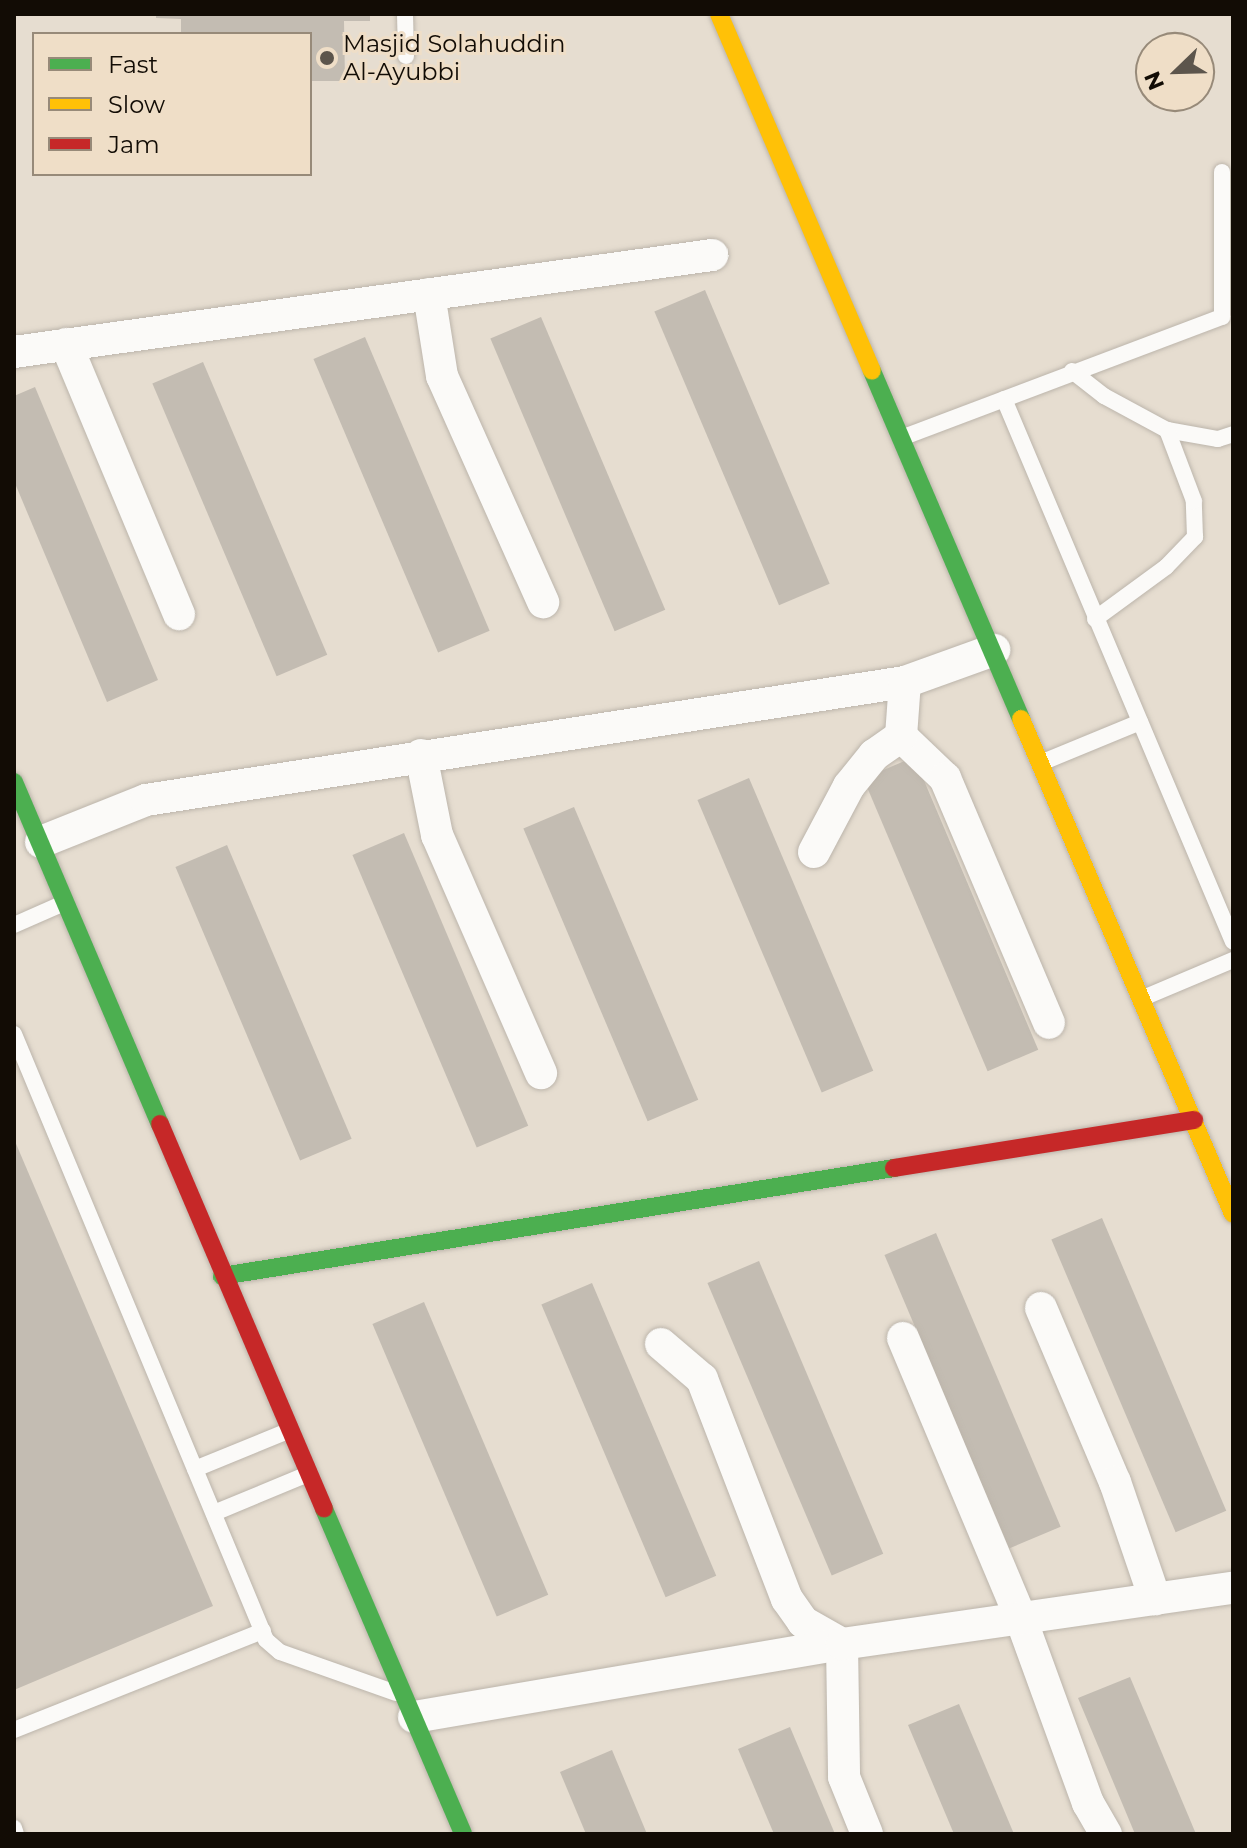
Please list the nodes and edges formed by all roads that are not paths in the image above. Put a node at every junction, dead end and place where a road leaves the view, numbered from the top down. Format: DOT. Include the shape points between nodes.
graph roads {
  1 [pos="405,14"];
  2 [pos="719,14"];
  3 [pos="406,56"];
  4 [pos="1222,172"];
  5 [pos="712,255"];
  6 [pos="429,294"];
  7 [pos="1227,319"];
  8 [pos="66,344"];
  9 [pos="14,352"];
  10 [pos="1072,371"];
  11 [pos="1004,399"];
  12 [pos="1167,430"];
  13 [pos="1233,434"];
  14 [pos="898,440"];
  15 [pos="543,602"];
  16 [pos="179,614"];
  17 [pos="1095,619"];
  18 [pos="994,650"];
  19 [pos="905,682"];
  20 [pos="1140,722"];
  21 [pos="901,736"];
  22 [pos="421,755"];
  23 [pos="1043,762"];
  24 [pos="14,782"];
  25 [pos="41,842"];
  26 [pos="814,852"];
  27 [pos="66,902"];
  28 [pos="14,925"];
  29 [pos="1233,942"];
  30 [pos="1233,960"];
  31 [pos="1141,999"];
  32 [pos="1049,1023"];
  33 [pos="14,1034"];
  34 [pos="541,1073"];
  35 [pos="1194,1120"];
  36 [pos="1233,1214"];
  37 [pos="222,1276"];
  38 [pos="1041,1308"];
  39 [pos="903,1338"];
  40 [pos="661,1344"];
  41 [pos="289,1431"];
  42 [pos="195,1469"];
  43 [pos="308,1474"];
  44 [pos="214,1513"];
  45 [pos="1233,1588"];
  46 [pos="1155,1599"];
  47 [pos="1021,1619"];
  48 [pos="263,1631"];
  49 [pos="842,1644"];
  50 [pos="409,1706"];
  51 [pos="14,1730"];
  52 [pos="14,1828"];
  53 [pos="16,1834"];
  54 [pos="463,1834"];
  55 [pos="867,1834"];
  56 [pos="1106,1834"];
  1 -- 3 [label="lane"];
  2 -- 14 [label="street"];
  4 -- 7 [label="lane"];
  5 -- 6 [label="street"];
  6 -- 8 [label="street"];
  6 -- 15 [label="street" via="442,376"];
  7 -- 10 [label="lane"];
  8 -- 9 [label="street"];
  8 -- 16 [label="street"];
  10 -- 11 [label="lane"];
  10 -- 12 [label="lane" via="1104,396"];
  11 -- 14 [label="lane"];
  11 -- 17 [label="lane"];
  12 -- 13 [label="lane" via="1218,439"];
  12 -- 17 [label="lane" via="1194,501 1195,537 1148,582"];
  14 -- 18 [label="street"];
  17 -- 20 [label="lane"];
  18 -- 19 [label="street"];
  18 -- 23 [label="street"];
  19 -- 21 [label="street"];
  19 -- 22 [label="street"];
  20 -- 23 [label="lane"];
  20 -- 29 [label="lane"];
  21 -- 26 [label="street" via="874,755 849,786"];
  21 -- 32 [label="street" via="945,778"];
  22 -- 25 [label="street" via="146,800"];
  22 -- 34 [label="street" via="437,835"];
  23 -- 31 [label="street"];
  24 -- 25 [label="street"];
  25 -- 27 [label="street"];
  27 -- 28 [label="lane"];
  27 -- 37 [label="street"];
  30 -- 31 [label="lane"];
  31 -- 35 [label="street"];
  33 -- 42 [label="lane"];
  35 -- 36 [label="street"];
  35 -- 37 [label="street"];
  37 -- 41 [label="street"];
  38 -- 46 [label="street" via="1115,1482"];
  39 -- 47 [label="street"];
  40 -- 49 [label="street" via="702,1379 787,1599 803,1622"];
  41 -- 42 [label="lane"];
  41 -- 43 [label="street"];
  42 -- 44 [label="lane"];
  43 -- 44 [label="lane"];
  43 -- 50 [label="street"];
  44 -- 48 [label="lane"];
  45 -- 46 [label="street"];
  46 -- 47 [label="street"];
  47 -- 49 [label="street"];
  47 -- 56 [label="street" via="1088,1803"];
  48 -- 50 [label="lane" via="280,1652"];
  48 -- 51 [label="lane"];
  49 -- 50 [label="street"];
  49 -- 55 [label="street" via="844,1777"];
  50 -- 54 [label="street"];
  52 -- 53 [label="lane"];
}
